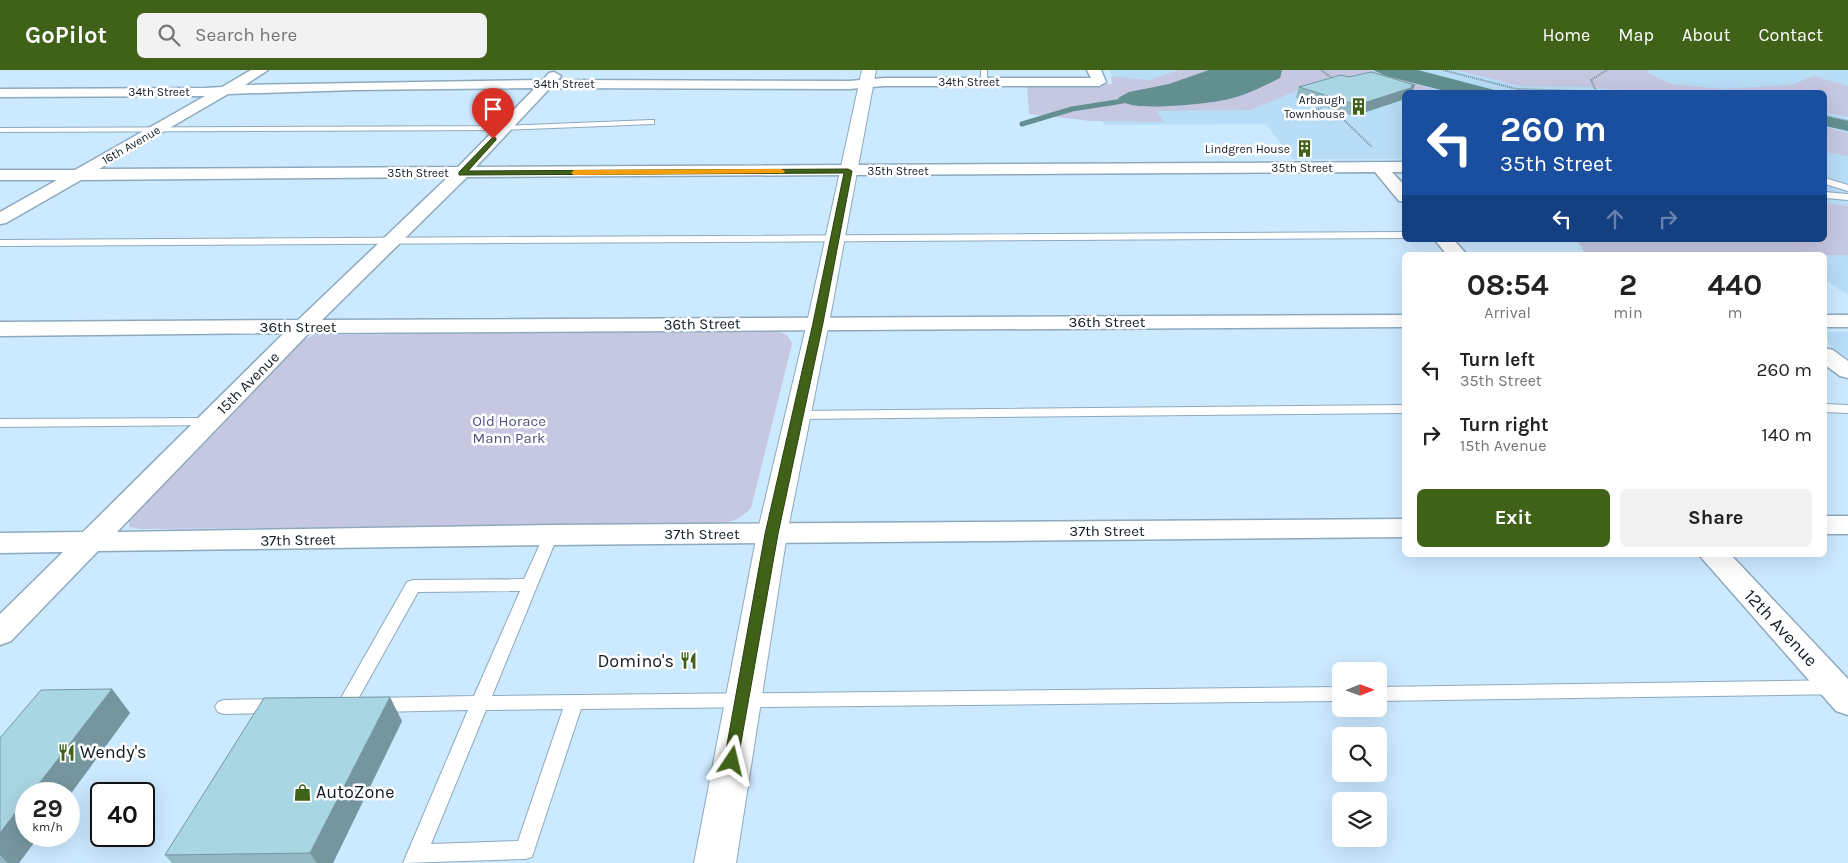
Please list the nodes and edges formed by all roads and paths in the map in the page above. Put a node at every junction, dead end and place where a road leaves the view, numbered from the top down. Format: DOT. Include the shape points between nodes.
graph roads {
  1 [pos="261,70"];
  2 [pos="1321,70"];
  3 [pos="1443,70"];
  4 [pos="1607,70"];
  5 [pos="984,76"];
  6 [pos="1096,76"];
  7 [pos="553,77"];
  8 [pos="868,77"];
  9 [pos="1339,82"];
  10 [pos="225,90"];
  11 [pos="1529,90"];
  12 [pos="1596,90"];
  13 [pos="0,93"];
  14 [pos="1332,103"];
  15 [pos="1827,116"];
  16 [pos="1848,121"];
  17 [pos="650,122"];
  18 [pos="504,128"];
  19 [pos="158,129"];
  20 [pos="0,130"];
  21 [pos="1377,159"];
  22 [pos="1402,165"];
  23 [pos="848,171"];
  24 [pos="462,173"];
  25 [pos="0,175"];
  26 [pos="78,175"];
  27 [pos="1827,182"];
  28 [pos="1848,188"];
  29 [pos="1402,192"];
  30 [pos="1827,195"];
  31 [pos="1848,197"];
  32 [pos="0,219"];
  33 [pos="1402,235"];
  34 [pos="835,237"];
  35 [pos="392,241"];
  36 [pos="1446,242"];
  37 [pos="0,243"];
  38 [pos="1454,252"];
  39 [pos="1402,321"];
  40 [pos="1827,321"];
  41 [pos="1848,321"];
  42 [pos="818,323"];
  43 [pos="303,327"];
  44 [pos="0,329"];
  45 [pos="1827,355"];
  46 [pos="1848,371"];
  47 [pos="1827,408"];
  48 [pos="1848,408"];
  49 [pos="1402,409"];
  50 [pos="798,415"];
  51 [pos="0,422"];
  52 [pos="209,422"];
  53 [pos="1827,525"];
  54 [pos="1848,525"];
  55 [pos="1402,528"];
  56 [pos="772,534"];
  57 [pos="551,535"];
  58 [pos="0,543"];
  59 [pos="90,543"];
  60 [pos="1716,557"];
  61 [pos="530,585"];
  62 [pos="0,633"];
  63 [pos="1844,692"];
  64 [pos="1332,694"];
  65 [pos="1388,694"];
  66 [pos="742,702"];
  67 [pos="480,703"];
  68 [pos="574,703"];
  69 [pos="346,705"];
  70 [pos="290,706"];
  71 [pos="327,706"];
  72 [pos="224,707"];
  73 [pos="415,858"];
  74 [pos="715,863"];
  1 -- 10 [label="street, 16th Avenue"];
  2 -- 9 [label="path"];
  3 -- 11 [label="path"];
  4 -- 12 [label="path" via="1590,80"];
  5 -- 6 [label="street, 34th Street"];
  5 -- 8 [label="street, 34th Street"];
  7 -- 8 [label="street, 34th Street"];
  7 -- 10 [label="street, 34th Street"];
  7 -- 18 [label="street, 15th Avenue"];
  8 -- 23 [label="street"];
  10 -- 13 [label="street, 34th Street"];
  10 -- 19 [label="street, 16th Avenue"];
  14 -- 21 [label="path" via="1316,110 1342,118"];
  15 -- 16 [label="path"];
  17 -- 18 [label="lane"];
  18 -- 19 [label="lane"];
  18 -- 24 [label="street, 15th Avenue"];
  19 -- 20 [label="lane"];
  19 -- 26 [label="street, 16th Avenue"];
  21 -- 22 [label="street, 35th Street"];
  21 -- 23 [label="street, 35th Street"];
  21 -- 29 [label="street"];
  23 -- 24 [label="street, 35th Street"];
  23 -- 34 [label="street"];
  24 -- 26 [label="street, 35th Street"];
  24 -- 35 [label="street, 15th Avenue"];
  25 -- 26 [label="street, 35th Street"];
  26 -- 32 [label="street, 16th Avenue"];
  27 -- 28 [label="lane"];
  30 -- 31 [label="lane"];
  33 -- 34 [label="lane"];
  34 -- 35 [label="lane"];
  34 -- 42 [label="street"];
  35 -- 37 [label="lane"];
  35 -- 43 [label="street, 15th Avenue"];
  36 -- 38 [label="street"];
  39 -- 42 [label="street, 36th Street"];
  40 -- 41 [label="street"];
  42 -- 43 [label="street, 36th Street"];
  42 -- 50 [label="street"];
  43 -- 44 [label="street, 36th Street"];
  43 -- 52 [label="street, 15th Avenue"];
  45 -- 46 [label="street"];
  47 -- 48 [label="lane"];
  49 -- 50 [label="lane"];
  50 -- 56 [label="street"];
  51 -- 52 [label="lane"];
  52 -- 59 [label="street, 15th Avenue"];
  53 -- 54 [label="street"];
  55 -- 56 [label="street, 37th Street"];
  56 -- 57 [label="street, 37th Street"];
  56 -- 66 [label="street"];
  57 -- 59 [label="street, 37th Street"];
  57 -- 61 [label="lane"];
  58 -- 59 [label="street, 37th Street"];
  59 -- 62 [label="street, 15th Avenue"];
  60 -- 63 [label="street, 12th Avenue"];
  61 -- 67 [label="lane"];
  61 -- 69 [label="lane" via="413,586"];
  63 -- 65 [label="lane"];
  64 -- 66 [label="lane"];
  66 -- 68 [label="lane"];
  66 -- 74 [label="street"];
  67 -- 68 [label="lane"];
  67 -- 69 [label="lane"];
  67 -- 73 [label="lane"];
  68 -- 73 [label="lane" via="525,850"];
  69 -- 71 [label="lane"];
  70 -- 72 [label="lane"];
}
